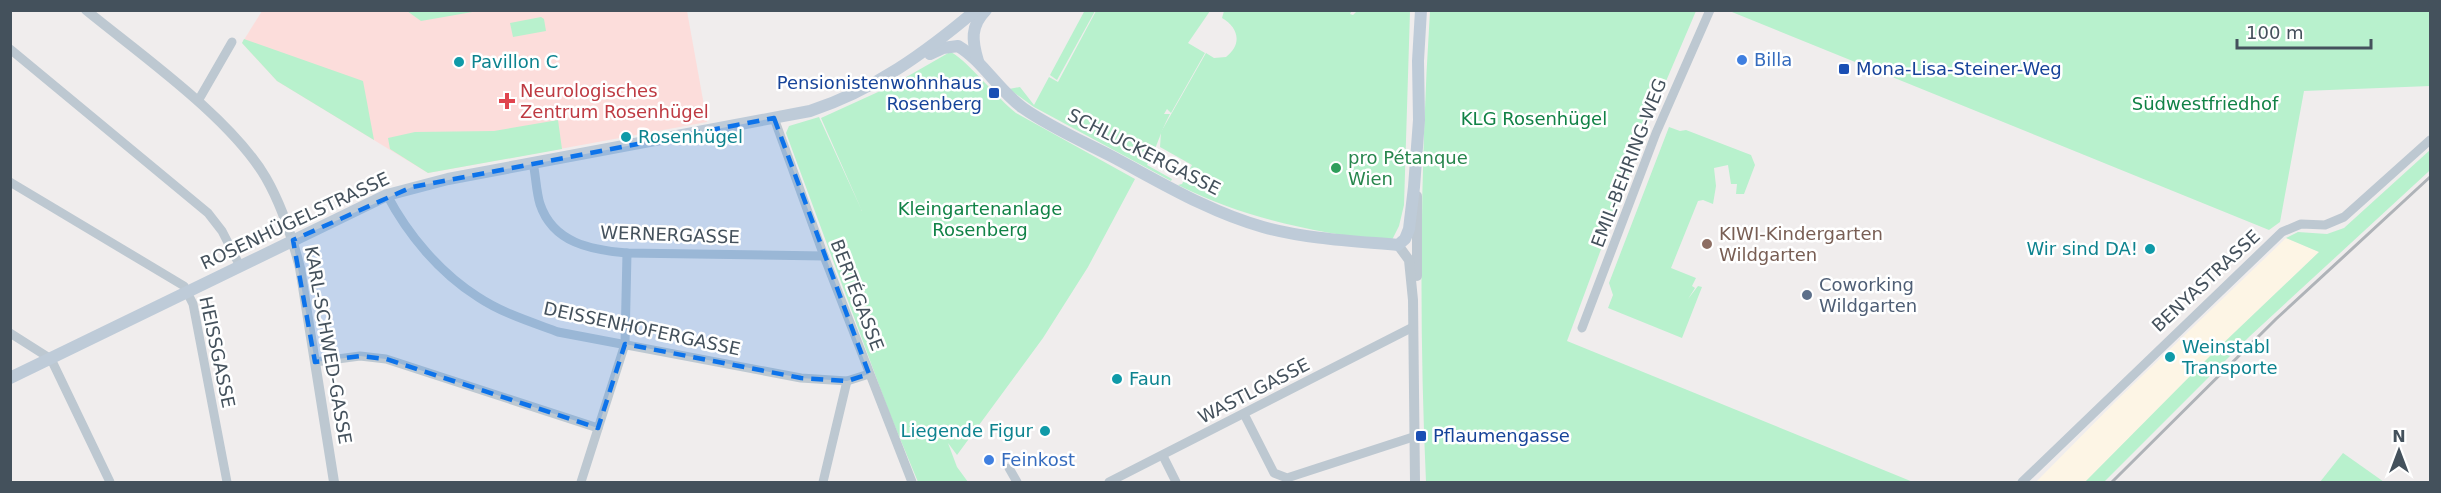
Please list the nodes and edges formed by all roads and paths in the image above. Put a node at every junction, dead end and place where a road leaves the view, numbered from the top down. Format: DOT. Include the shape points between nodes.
graph roads {
  1 [pos="86,10"];
  2 [pos="976,10"];
  3 [pos="986,10"];
  4 [pos="1421,10"];
  5 [pos="1710,10"];
  6 [pos="232,42"];
  7 [pos="10,49"];
  8 [pos="978,62"];
  9 [pos="903,67"];
  10 [pos="198,101"];
  11 [pos="774,118"];
  12 [pos="2430,140"];
  13 [pos="533,163"];
  14 [pos="10,182"];
  15 [pos="1414,188"];
  16 [pos="387,195"];
  17 [pos="293,240"];
  18 [pos="1398,244"];
  19 [pos="627,253"];
  20 [pos="824,256"];
  21 [pos="240,266"];
  22 [pos="188,292"];
  23 [pos="1413,300"];
  24 [pos="1413,327"];
  25 [pos="1582,328"];
  26 [pos="10,333"];
  27 [pos="625,345"];
  28 [pos="51,359"];
  29 [pos="315,362"];
  30 [pos="869,374"];
  31 [pos="10,378"];
  32 [pos="847,381"];
  33 [pos="1244,414"];
  34 [pos="598,428"];
  35 [pos="1413,437"];
  36 [pos="1163,456"];
  37 [pos="1009,468"];
  38 [pos="110,483"];
  39 [pos="227,483"];
  40 [pos="334,483"];
  41 [pos="581,483"];
  42 [pos="822,483"];
  43 [pos="912,483"];
  44 [pos="1017,483"];
  45 [pos="1109,483"];
  46 [pos="1176,483"];
  47 [pos="1415,483"];
  48 [pos="2022,483"];
  1 -- 10 [label="street, KARL-SCHWED-GASSE"];
  2 -- 9 [label="main road, ROSENHÜGELSTRASSE"];
  3 -- 8 [label="main road" via="974,25 972,35"];
  4 -- 15 [label="main road"];
  5 -- 25 [label="street, EMIL-BEHRING-WEG" via="1656,133"];
  6 -- 10 [label="street"];
  7 -- 21 [label="street" via="208,213"];
  8 -- 9 [label="main road, SCHLUCKERGASSE" via="958,46 950,46"];
  8 -- 18 [label="main road, SCHLUCKERGASSE" via="998,87 1033,114 1206,206 1290,233"];
  9 -- 11 [label="main road, ROSENHÜGELSTRASSE" via="822,107"];
  10 -- 17 [label="street, KARL-SCHWED-GASSE" via="265,176"];
  11 -- 13 [label="main road, ROSENHÜGELSTRASSE"];
  11 -- 20 [label="street, BERTÉGASSE"];
  12 -- 48 [label="street, BENYASTRASSE" via="2344,217 2325,225 2301,224 2282,232"];
  13 -- 16 [label="main road, ROSENHÜGELSTRASSE" via="422,184"];
  13 -- 19 [label="street, WERNERGASSE" via="540,204 558,233 599,251"];
  14 -- 22 [label="street, HEISSGASSE" via="178,281"];
  15 -- 18 [label="main road" via="1409,229"];
  15 -- 23 [label="street" via="1418,253"];
  16 -- 17 [label="main road, ROSENHÜGELSTRASSE"];
  16 -- 27 [label="street, DEISSENHOFERGASSE" via="410,232 439,265 478,297 558,332"];
  17 -- 21 [label="main road, ROSENHÜGELSTRASSE"];
  17 -- 29 [label="street, KARL-SCHWED-GASSE"];
  18 -- 23 [label="street" via="1409,260"];
  19 -- 20 [label="street, WERNERGASSE"];
  19 -- 27 [label="street"];
  20 -- 30 [label="street, BERTÉGASSE"];
  21 -- 22 [label="main road, ROSENHÜGELSTRASSE"];
  22 -- 28 [label="main road, ROSENHÜGELSTRASSE"];
  22 -- 39 [label="street, HEISSGASSE"];
  23 -- 24 [label="street"];
  24 -- 33 [label="street, WASTLGASSE"];
  24 -- 35 [label="street"];
  26 -- 28 [label="street"];
  27 -- 32 [label="street, DEISSENHOFERGASSE" via="801,378"];
  27 -- 34 [label="street"];
  28 -- 31 [label="main road, ROSENHÜGELSTRASSE"];
  28 -- 38 [label="street"];
  29 -- 34 [label="street" via="360,356 386,359"];
  29 -- 40 [label="street, KARL-SCHWED-GASSE"];
  30 -- 32 [label="street, DEISSENHOFERGASSE"];
  30 -- 43 [label="street, BERTÉGASSE"];
  32 -- 42 [label="street"];
  33 -- 35 [label="street" via="1274,473 1287,478"];
  33 -- 36 [label="street, WASTLGASSE"];
  34 -- 41 [label="street"];
  35 -- 47 [label="street"];
  36 -- 45 [label="street, WASTLGASSE"];
  36 -- 46 [label="street"];
  37 -- 44 [label="street"];
}
